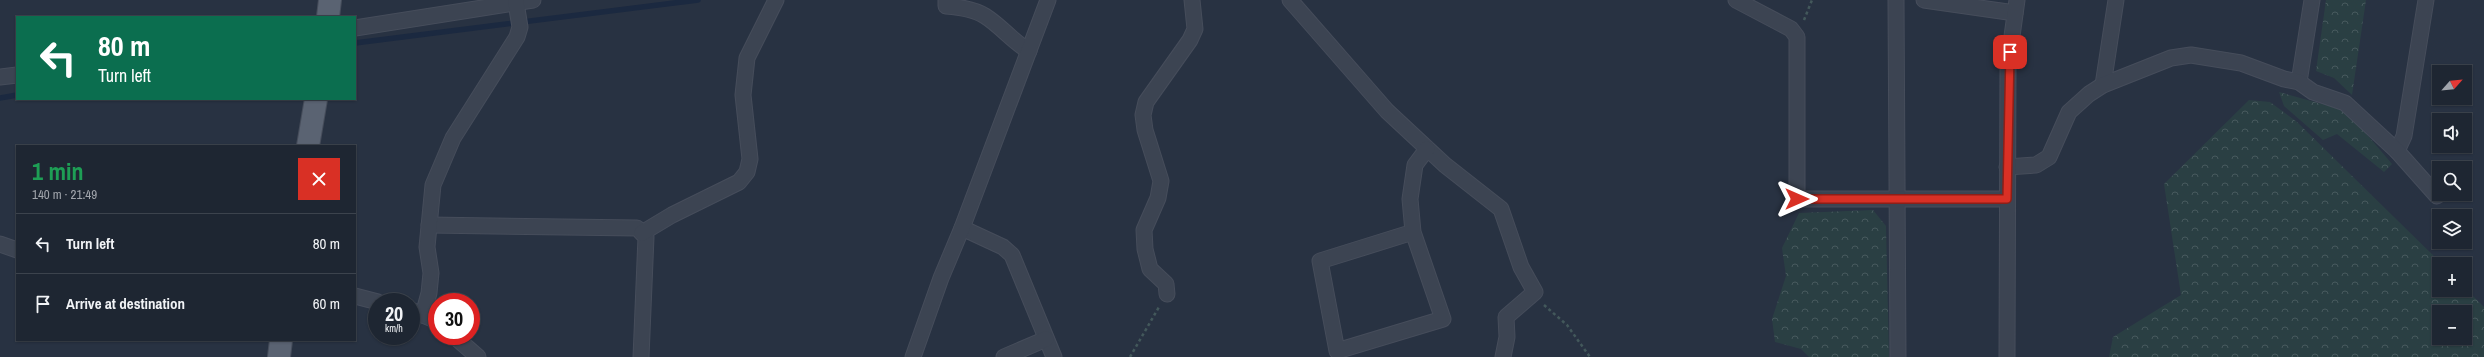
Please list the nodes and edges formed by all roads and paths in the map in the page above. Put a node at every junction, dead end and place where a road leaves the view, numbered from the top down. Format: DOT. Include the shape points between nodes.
graph roads {
  1 [pos="330,0"];
  2 [pos="533,0"];
  3 [pos="776,0"];
  4 [pos="946,0"];
  5 [pos="1048,0"];
  6 [pos="1192,0"];
  7 [pos="1290,0"];
  8 [pos="1736,0"];
  9 [pos="1896,0"];
  10 [pos="1924,0"];
  11 [pos="2116,0"];
  12 [pos="2312,0"];
  13 [pos="2426,0"];
  14 [pos="516,3"];
  15 [pos="2016,7"];
  16 [pos="328,16"];
  17 [pos="356,28"];
  18 [pos="1029,51"];
  19 [pos="16,75"];
  20 [pos="0,78"];
  21 [pos="2299,82"];
  22 [pos="2103,85"];
  23 [pos="316,100"];
  24 [pos="308,145"];
  25 [pos="1427,149"];
  26 [pos="2397,151"];
  27 [pos="2007,167"];
  28 [pos="2432,190"];
  29 [pos="1898,199"];
  30 [pos="2007,199"];
  31 [pos="429,225"];
  32 [pos="962,228"];
  33 [pos="1413,232"];
  34 [pos="642,233"];
  35 [pos="0,244"];
  36 [pos="16,250"];
  37 [pos="1535,292"];
  38 [pos="1167,294"];
  39 [pos="356,296"];
  40 [pos="368,299"];
  41 [pos="420,308"];
  42 [pos="1046,339"];
  43 [pos="281,341"];
  44 [pos="464,345"];
  45 [pos="279,357"];
  46 [pos="478,357"];
  47 [pos="641,357"];
  48 [pos="913,357"];
  49 [pos="1004,357"];
  50 [pos="1054,357"];
  51 [pos="1130,357"];
  52 [pos="1503,357"];
  53 [pos="1590,357"];
  54 [pos="1898,357"];
  55 [pos="2007,357"];
  1 -- 16 [label="main road"];
  2 -- 14 [label="street"];
  3 -- 34 [label="street" via="747,58 743,95 750,159 747,172 739,182"];
  4 -- 18 [label="street" via="946,6 963,7 985,16 1014,42"];
  5 -- 18 [label="street"];
  6 -- 38 [label="street" via="1195,29 1146,102 1143,115 1145,130 1161,181 1158,198 1144,230 1145,249 1150,269 1166,284"];
  7 -- 25 [label="street" via="1387,111"];
  8 -- 29 [label="street" via="1792,29 1797,37 1797,199"];
  9 -- 29 [label="street"];
  10 -- 15 [label="street"];
  11 -- 22 [label="street"];
  12 -- 21 [label="street"];
  13 -- 26 [label="street" via="2404,136"];
  14 -- 17 [label="street"];
  14 -- 31 [label="street" via="520,27 517,37 453,138 434,185"];
  15 -- 27 [label="street" via="2008,65"];
  18 -- 32 [label="street"];
  19 -- 20 [label="street"];
  21 -- 22 [label="street" via="2241,63 2191,55 2170,58"];
  21 -- 26 [label="street" via="2313,92 2345,103"];
  22 -- 27 [label="street" via="2069,112 2049,157 2036,165"];
  23 -- 24 [label="main road"];
  25 -- 33 [label="street" via="1415,165 1410,199"];
  25 -- 37 [label="street" via="1501,209 1521,267"];
  26 -- 28 [label="street"];
  27 -- 30 [label="street"];
  29 -- 30 [label="street"];
  29 -- 54 [label="street"];
  30 -- 55 [label="street"];
  31 -- 34 [label="street" via="637,228"];
  31 -- 41 [label="street" via="429,293"];
  32 -- 42 [label="street" via="1003,247 1012,255"];
  32 -- 48 [label="street"];
  33 -- 33 [label="street" via="1443,319 1337,351 1320,261"];
  34 -- 47 [label="street" via="646,237"];
  35 -- 36 [label="street"];
  37 -- 52 [label="street" via="1506,317 1507,337"];
  37 -- 53 [label="path" via="1540,302 1567,325"];
  38 -- 51 [label="path"];
  39 -- 40 [label="street"];
  42 -- 49 [label="street"];
  42 -- 50 [label="street"];
  43 -- 45 [label="main road"];
  44 -- 46 [label="street"];
}
